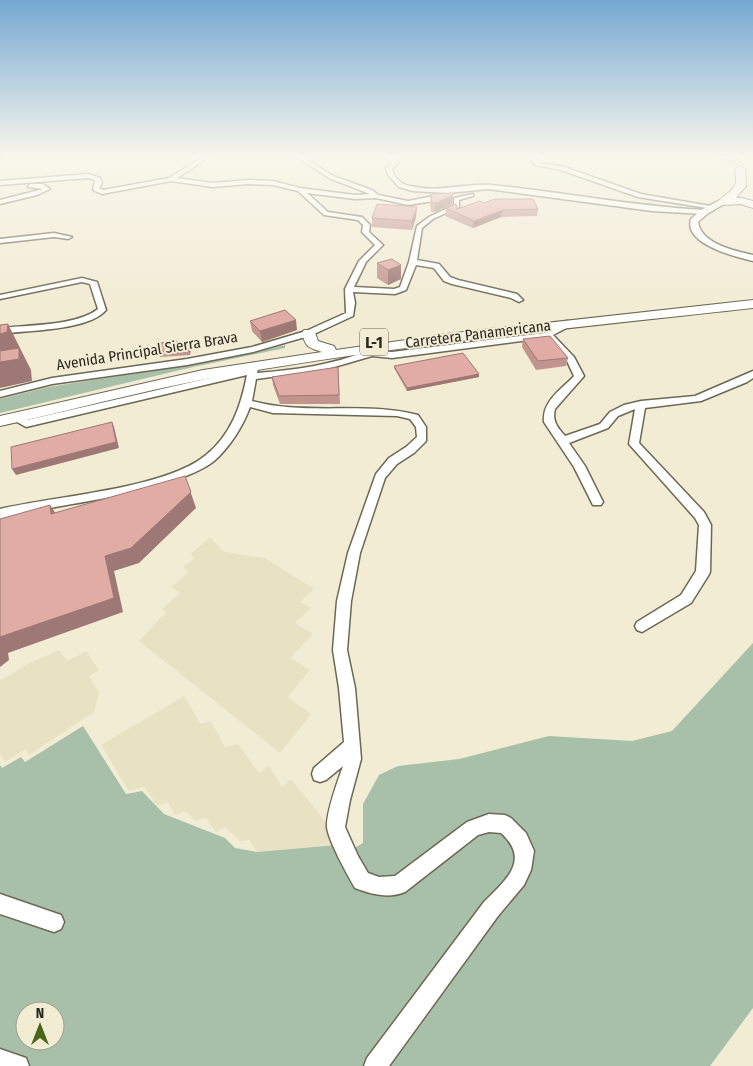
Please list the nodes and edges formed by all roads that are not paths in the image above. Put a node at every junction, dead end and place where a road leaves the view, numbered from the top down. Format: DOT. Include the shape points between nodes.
graph roads {
  1 [pos="318,207"];
  2 [pos="455,207"];
  3 [pos="637,207"];
  4 [pos="713,207"];
  5 [pos="704,212"];
  6 [pos="68,237"];
  7 [pos="0,241"];
  8 [pos="725,249"];
  9 [pos="753,254"];
  10 [pos="753,258"];
  11 [pos="413,262"];
  12 [pos="349,289"];
  13 [pos="0,297"];
  14 [pos="519,300"];
  15 [pos="752,303"];
  16 [pos="568,324"];
  17 [pos="0,331"];
  18 [pos="304,335"];
  19 [pos="547,336"];
  20 [pos="458,342"];
  21 [pos="329,349"];
  22 [pos="292,354"];
  23 [pos="253,371"];
  24 [pos="753,374"];
  25 [pos="0,394"];
  26 [pos="247,403"];
  27 [pos="641,404"];
  28 [pos="5,418"];
  29 [pos="563,441"];
  30 [pos="597,502"];
  31 [pos="0,514"];
  32 [pos="642,626"];
  33 [pos="353,746"];
  34 [pos="320,774"];
  35 [pos="0,904"];
  36 [pos="54,922"];
  37 [pos="0,1060"];
  38 [pos="18,1066"];
  39 [pos="374,1066"];
  1 -- 12 [label="street" via="326,214 360,218 366,225 365,232 379,245 363,261"];
  2 -- 11 [label="street" via="419,227"];
  3 -- 5 [label="street"];
  4 -- 5 [label="street"];
  5 -- 8 [label="street" via="694,222 695,230 704,239"];
  6 -- 7 [label="street" via="54,235"];
  8 -- 9 [label="street"];
  8 -- 10 [label="street"];
  11 -- 12 [label="street" via="403,288 395,292"];
  11 -- 14 [label="street" via="436,266 454,282 514,296"];
  12 -- 18 [label="street, Avenida Principal Sierra Brava" via="350,314"];
  13 -- 17 [label="street" via="82,280 93,282 102,310 95,316 71,323"];
  15 -- 16 [label="main road, Carretera Panamericana / L-1"];
  15 -- 21 [label="main road, Carretera Panamericana / L-1" via="534,323"];
  16 -- 19 [label="street"];
  16 -- 20 [label="main road, Carretera Panamericana / L-1"];
  18 -- 21 [label="main road" via="317,347"];
  18 -- 22 [label="main road"];
  18 -- 25 [label="street, Avenida Principal Sierra Brava" via="228,355 52,381"];
  19 -- 20 [label="street"];
  19 -- 29 [label="street" via="557,344 579,376 548,412 549,423"];
  20 -- 23 [label="main road, Carretera Panamericana / L-1" via="372,350"];
  21 -- 22 [label="main road, Carretera Panamericana / L-1"];
  22 -- 28 [label="main road, Carretera Panamericana / L-1" via="201,370"];
  23 -- 26 [label="street"];
  23 -- 28 [label="main road, Carretera Panamericana / L-1"];
  24 -- 27 [label="street" via="697,399"];
  26 -- 31 [label="street" via="241,420 204,463 173,477"];
  26 -- 33 [label="street" via="273,410 396,413 414,417 421,427 422,438 393,461 380,477 354,553 344,601 340,650"];
  27 -- 29 [label="street" via="614,414 604,426"];
  27 -- 32 [label="street" via="634,444 700,515 705,525 703,572 692,590 686,599"];
  29 -- 30 [label="street"];
  33 -- 34 [label="street"];
  33 -- 39 [label="street" via="353,759 336,827 362,880 379,886 398,885 473,828 489,823 505,824 522,842 525,862 512,886"];
  35 -- 36 [label="street"];
  37 -- 38 [label="street"];
}
